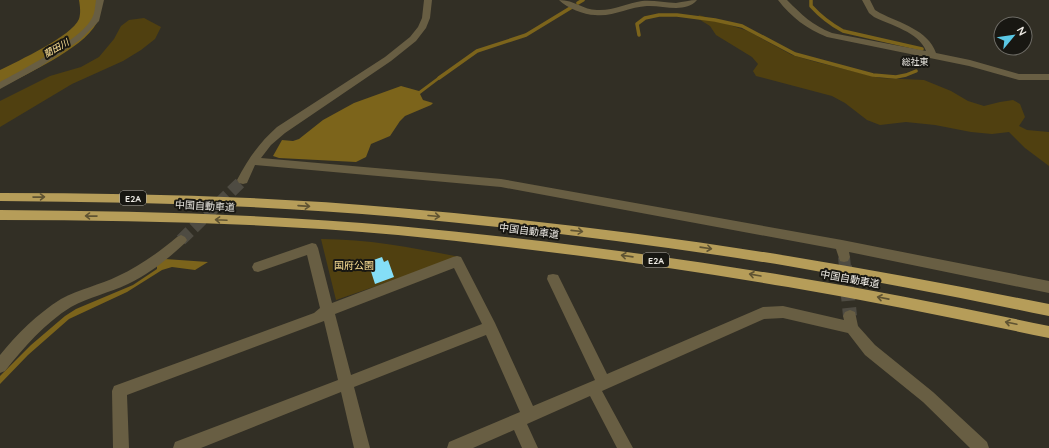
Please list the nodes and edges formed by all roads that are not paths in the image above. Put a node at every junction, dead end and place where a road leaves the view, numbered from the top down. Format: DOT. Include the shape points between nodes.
graph roads {
  1 [pos="100,0"];
  2 [pos="428,0"];
  3 [pos="563,0"];
  4 [pos="693,0"];
  5 [pos="782,0"];
  6 [pos="866,0"];
  7 [pos="932,56"];
  8 [pos="1049,77"];
  9 [pos="0,86"];
  10 [pos="252,161"];
  11 [pos="243,180"];
  12 [pos="0,197"];
  13 [pos="0,216"];
  14 [pos="181,240"];
  15 [pos="258,267"];
  16 [pos="553,279"];
  17 [pos="1049,287"];
  18 [pos="1049,310"];
  19 [pos="327,311"];
  20 [pos="490,327"];
  21 [pos="1049,332"];
  22 [pos="0,366"];
  23 [pos="346,384"];
  24 [pos="599,386"];
  25 [pos="524,417"];
  26 [pos="121,448"];
  27 [pos="181,448"];
  28 [pos="362,448"];
  29 [pos="455,448"];
  30 [pos="530,448"];
  31 [pos="625,448"];
  32 [pos="982,448"];
  1 -- 9 [label="street" via="96,19 82,35"];
  2 -- 10 [label="street" via="426,18 413,40 281,130 267,142"];
  3 -- 4 [label="street" via="596,13 637,4 680,5"];
  5 -- 7 [label="street" via="806,23 830,35"];
  6 -- 7 [label="street" via="877,15 924,40"];
  7 -- 8 [label="street" via="1018,77"];
  10 -- 11 [label="street"];
  10 -- 17 [label="street" via="501,183 761,230 843,251"];
  12 -- 18 [label="highway, 中国自動車道 / E2A, one-way" via="258,203 506,222 733,252 952,290"];
  21 -- 13 [label="highway, 中国自動車道 / E2A, one-way" via="970,314 714,268 494,239 376,229 138,216"];
  14 -- 22 [label="street" via="151,264 122,280 66,304 26,337"];
  15 -- 19 [label="street" via="312,248"];
  16 -- 24 [label="street"];
  19 -- 20 [label="street" via="458,261"];
  19 -- 23 [label="street"];
  19 -- 26 [label="street" via="319,317 119,391"];
  20 -- 23 [label="street"];
  20 -- 25 [label="street"];
  23 -- 27 [label="street"];
  23 -- 28 [label="street"];
  24 -- 25 [label="street"];
  24 -- 31 [label="street"];
  24 -- 32 [label="street" via="763,313 783,312 851,322 870,350 928,397"];
  25 -- 29 [label="street"];
  25 -- 30 [label="street"];
}
